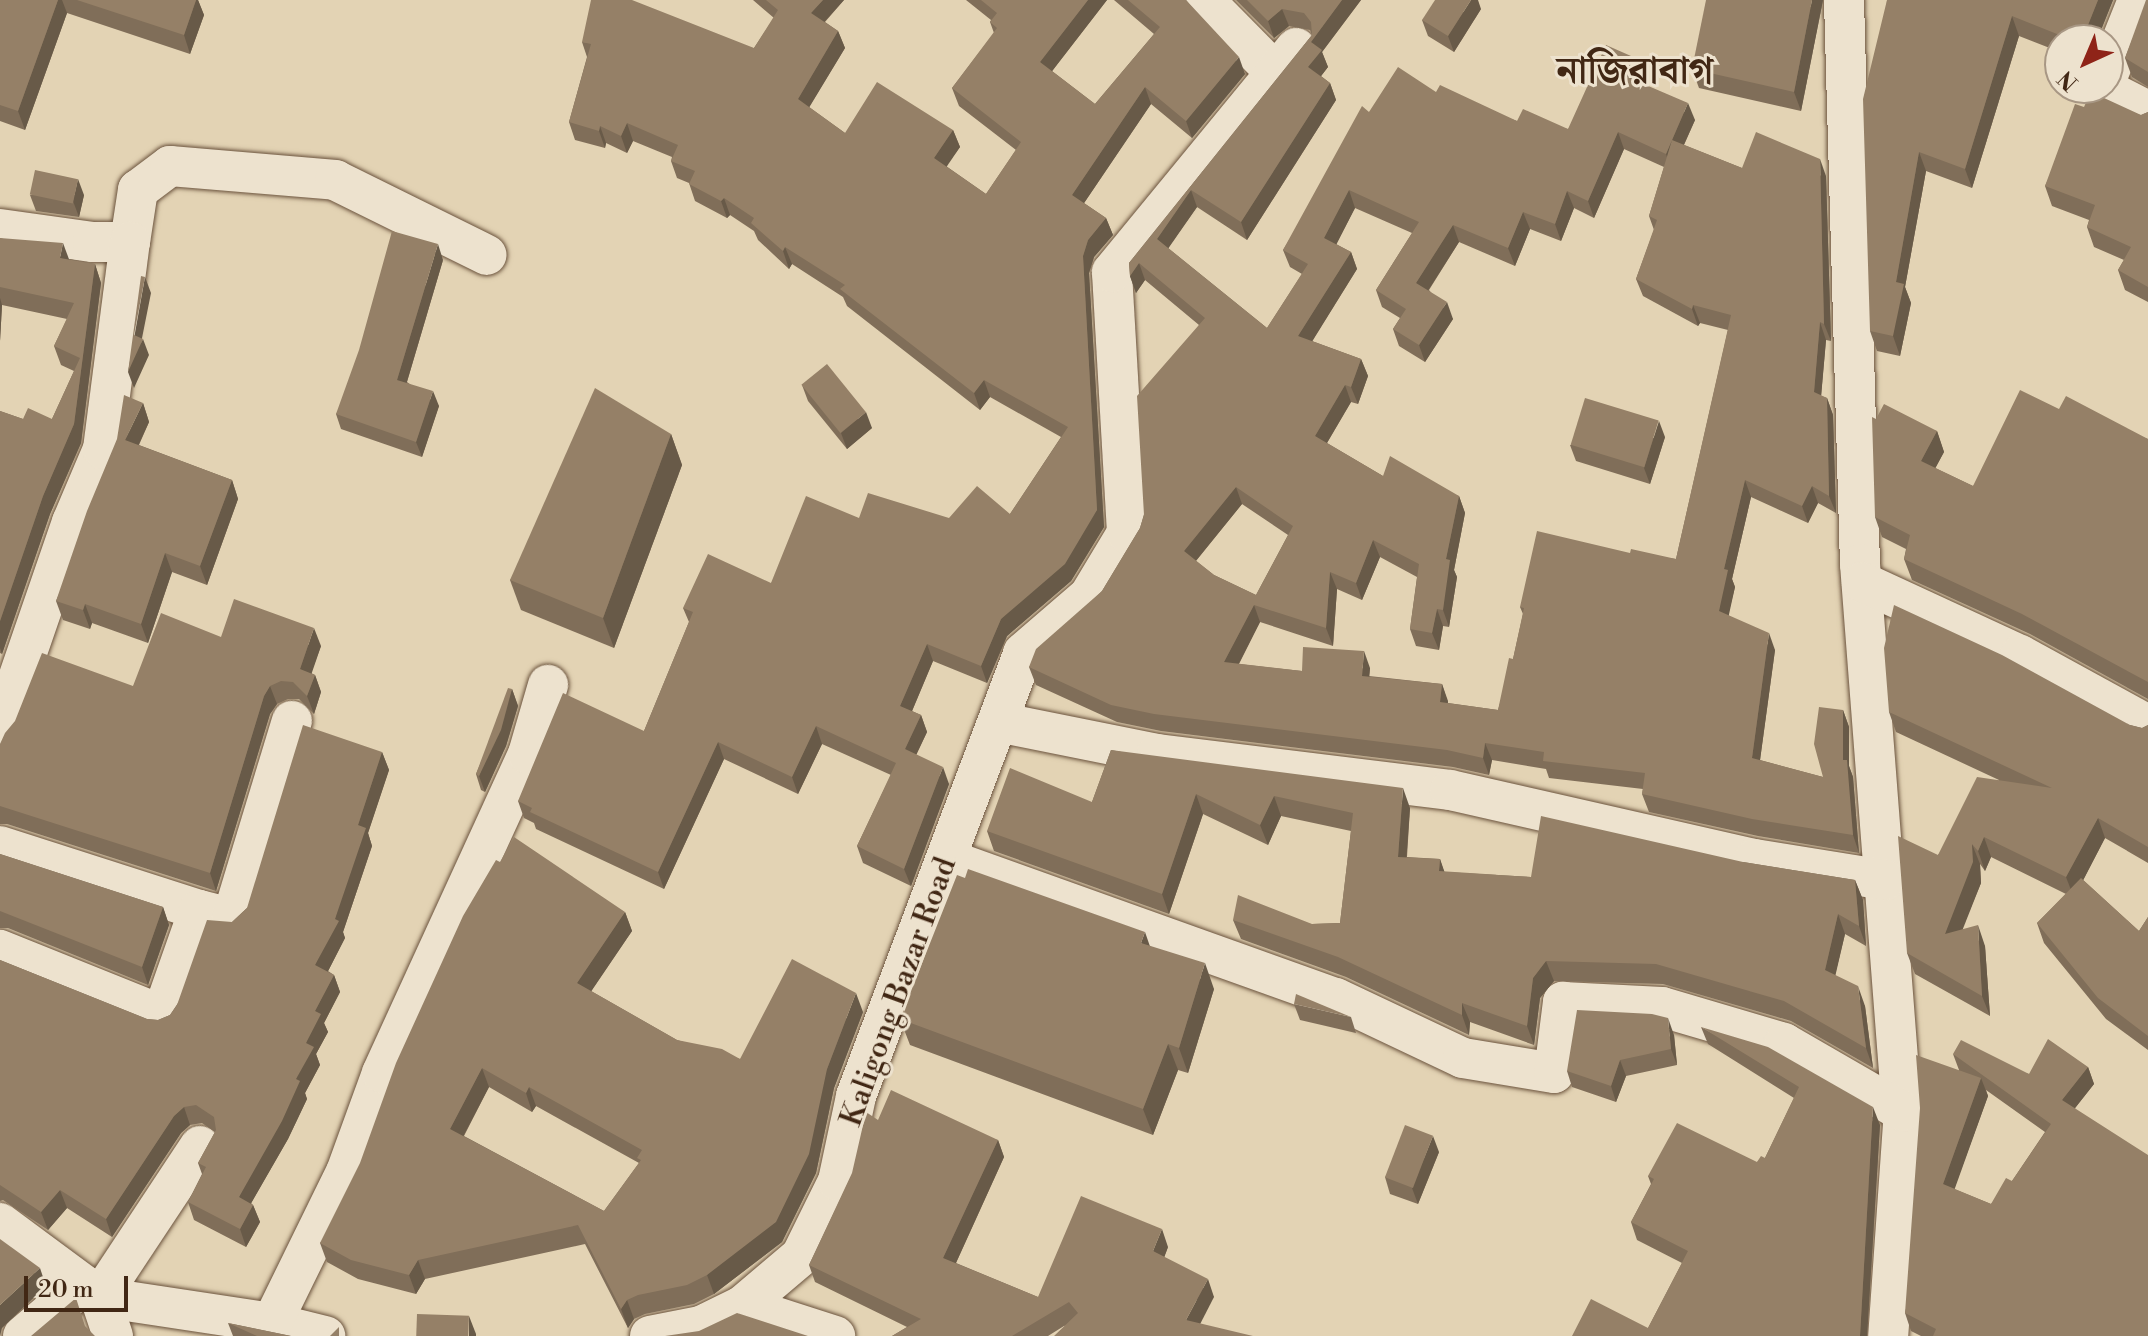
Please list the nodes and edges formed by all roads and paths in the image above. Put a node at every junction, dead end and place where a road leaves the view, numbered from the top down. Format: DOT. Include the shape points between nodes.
graph roads {
  1 [pos="1204,0"];
  2 [pos="1844,0"];
  3 [pos="2138,0"];
  4 [pos="2124,35"];
  5 [pos="2124,99"];
  6 [pos="2148,111"];
  7 [pos="0,229"];
  8 [pos="130,242"];
  9 [pos="487,255"];
  10 [pos="1862,582"];
  11 [pos="548,685"];
  12 [pos="292,721"];
  13 [pos="998,722"];
  14 [pos="2148,725"];
  15 [pos="0,731"];
  16 [pos="0,846"];
  17 [pos="947,859"];
  18 [pos="1885,880"];
  19 [pos="199,910"];
  20 [pos="0,950"];
  21 [pos="1902,1111"];
  22 [pos="200,1146"];
  23 [pos="0,1223"];
  24 [pos="92,1291"];
  25 [pos="742,1306"];
  26 [pos="272,1323"];
  27 [pos="704,1331"];
  28 [pos="23,1336"];
  29 [pos="113,1336"];
  30 [pos="325,1336"];
  31 [pos="650,1336"];
  32 [pos="835,1336"];
  33 [pos="1888,1336"];
  1 -- 13 [label="street, Kaligong Bazar Road" via="1286,60 1112,272 1127,533 1089,596 1023,653"];
  2 -- 10 [label="street"];
  3 -- 4 [label="street"];
  5 -- 6 [label="street"];
  7 -- 8 [label="street"];
  8 -- 9 [label="street" via="138,190 170,166 335,180"];
  8 -- 15 [label="street" via="103,449 72,522"];
  10 -- 14 [label="street" via="2020,655"];
  10 -- 18 [label="street"];
  11 -- 26 [label="street" via="528,754 382,1073 346,1172"];
  12 -- 19 [label="street" via="232,918"];
  13 -- 17 [label="street, Kaligong Bazar Road"];
  13 -- 18 [label="street" via="1157,754 1450,790 1754,859"];
  16 -- 19 [label="street"];
  17 -- 21 [label="street" via="1336,998 1463,1058 1554,1073 1563,1002 1662,1007 1784,1043"];
  17 -- 25 [label="street, Kaligong Bazar Road" via="856,1096 838,1181 801,1256"];
  18 -- 21 [label="street"];
  19 -- 20 [label="street" via="162,1015"];
  21 -- 33 [label="street"];
  22 -- 24 [label="street"];
  23 -- 24 [label="street"];
  24 -- 26 [label="street"];
  24 -- 28 [label="street"];
  24 -- 29 [label="street"];
  25 -- 27 [label="street, Kaligong Bazar Road"];
  25 -- 32 [label="street"];
  26 -- 30 [label="street"];
  27 -- 31 [label="street, Kaligong Bazar Road"];
}
